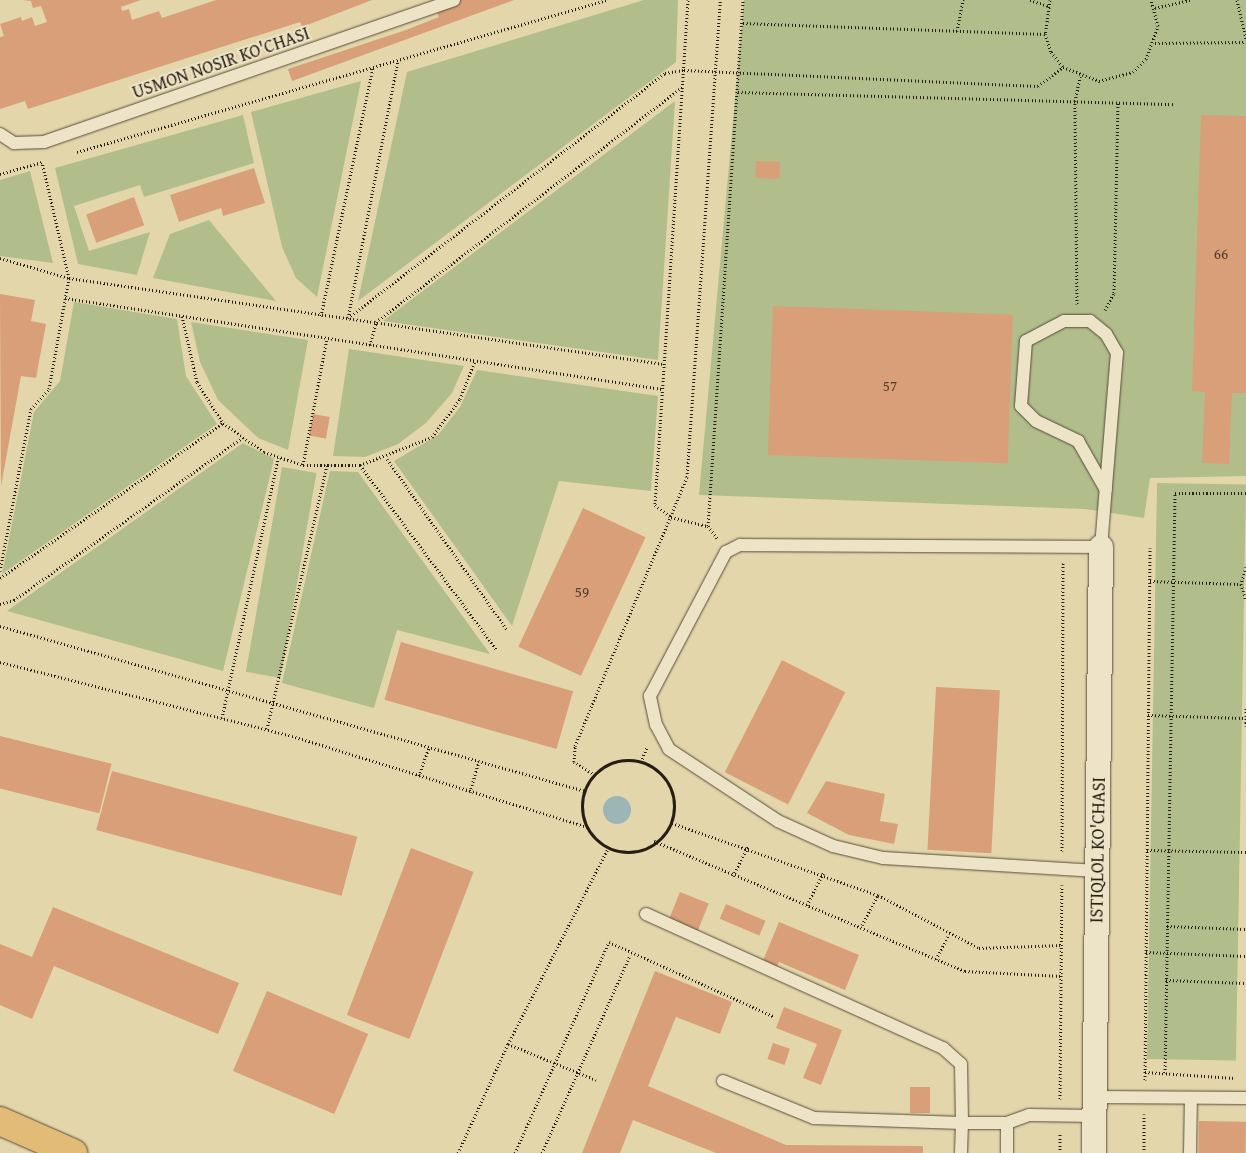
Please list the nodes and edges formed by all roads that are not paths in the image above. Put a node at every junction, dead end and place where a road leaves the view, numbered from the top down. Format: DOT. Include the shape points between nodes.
graph roads {
  1 [pos="454,0"];
  2 [pos="0,134"];
  3 [pos="1106,490"];
  4 [pos="1101,546"];
  5 [pos="1097,871"];
  6 [pos="646,914"];
  7 [pos="723,1081"];
  8 [pos="1191,1098"];
  9 [pos="1246,1098"];
  10 [pos="1095,1106"];
  11 [pos="0,1121"];
  12 [pos="962,1122"];
  13 [pos="1007,1123"];
  14 [pos="73,1153"];
  15 [pos="962,1153"];
  16 [pos="1007,1153"];
  17 [pos="1094,1153"];
  18 [pos="1190,1153"];
  1 -- 2 [label="lane, USMON NOSIR KO'CHASI" via="44,142 14,143"];
  3 -- 3 [label="lane" via="1117,353 1106,334 1090,320 1064,321 1026,342 1021,406 1036,421 1078,441"];
  3 -- 4 [label="lane"];
  4 -- 5 [label="street, ISTIQLOL KO'CHASI"];
  4 -- 5 [label="lane" via="757,544 726,552 650,696 656,725 668,749 778,821 833,846 883,858"];
  5 -- 10 [label="street, ISTIQLOL KO'CHASI"];
  6 -- 12 [label="lane" via="954,1054 962,1064"];
  7 -- 12 [label="lane" via="814,1118"];
  8 -- 9 [label="lane"];
  8 -- 10 [label="lane" via="1144,1098"];
  8 -- 18 [label="lane"];
  10 -- 13 [label="lane" via="1028,1115"];
  10 -- 17 [label="street, ISTIQLOL KO'CHASI"];
  11 -- 14 [label="main road"];
  12 -- 13 [label="lane"];
  12 -- 15 [label="lane"];
  13 -- 16 [label="lane"];
}
